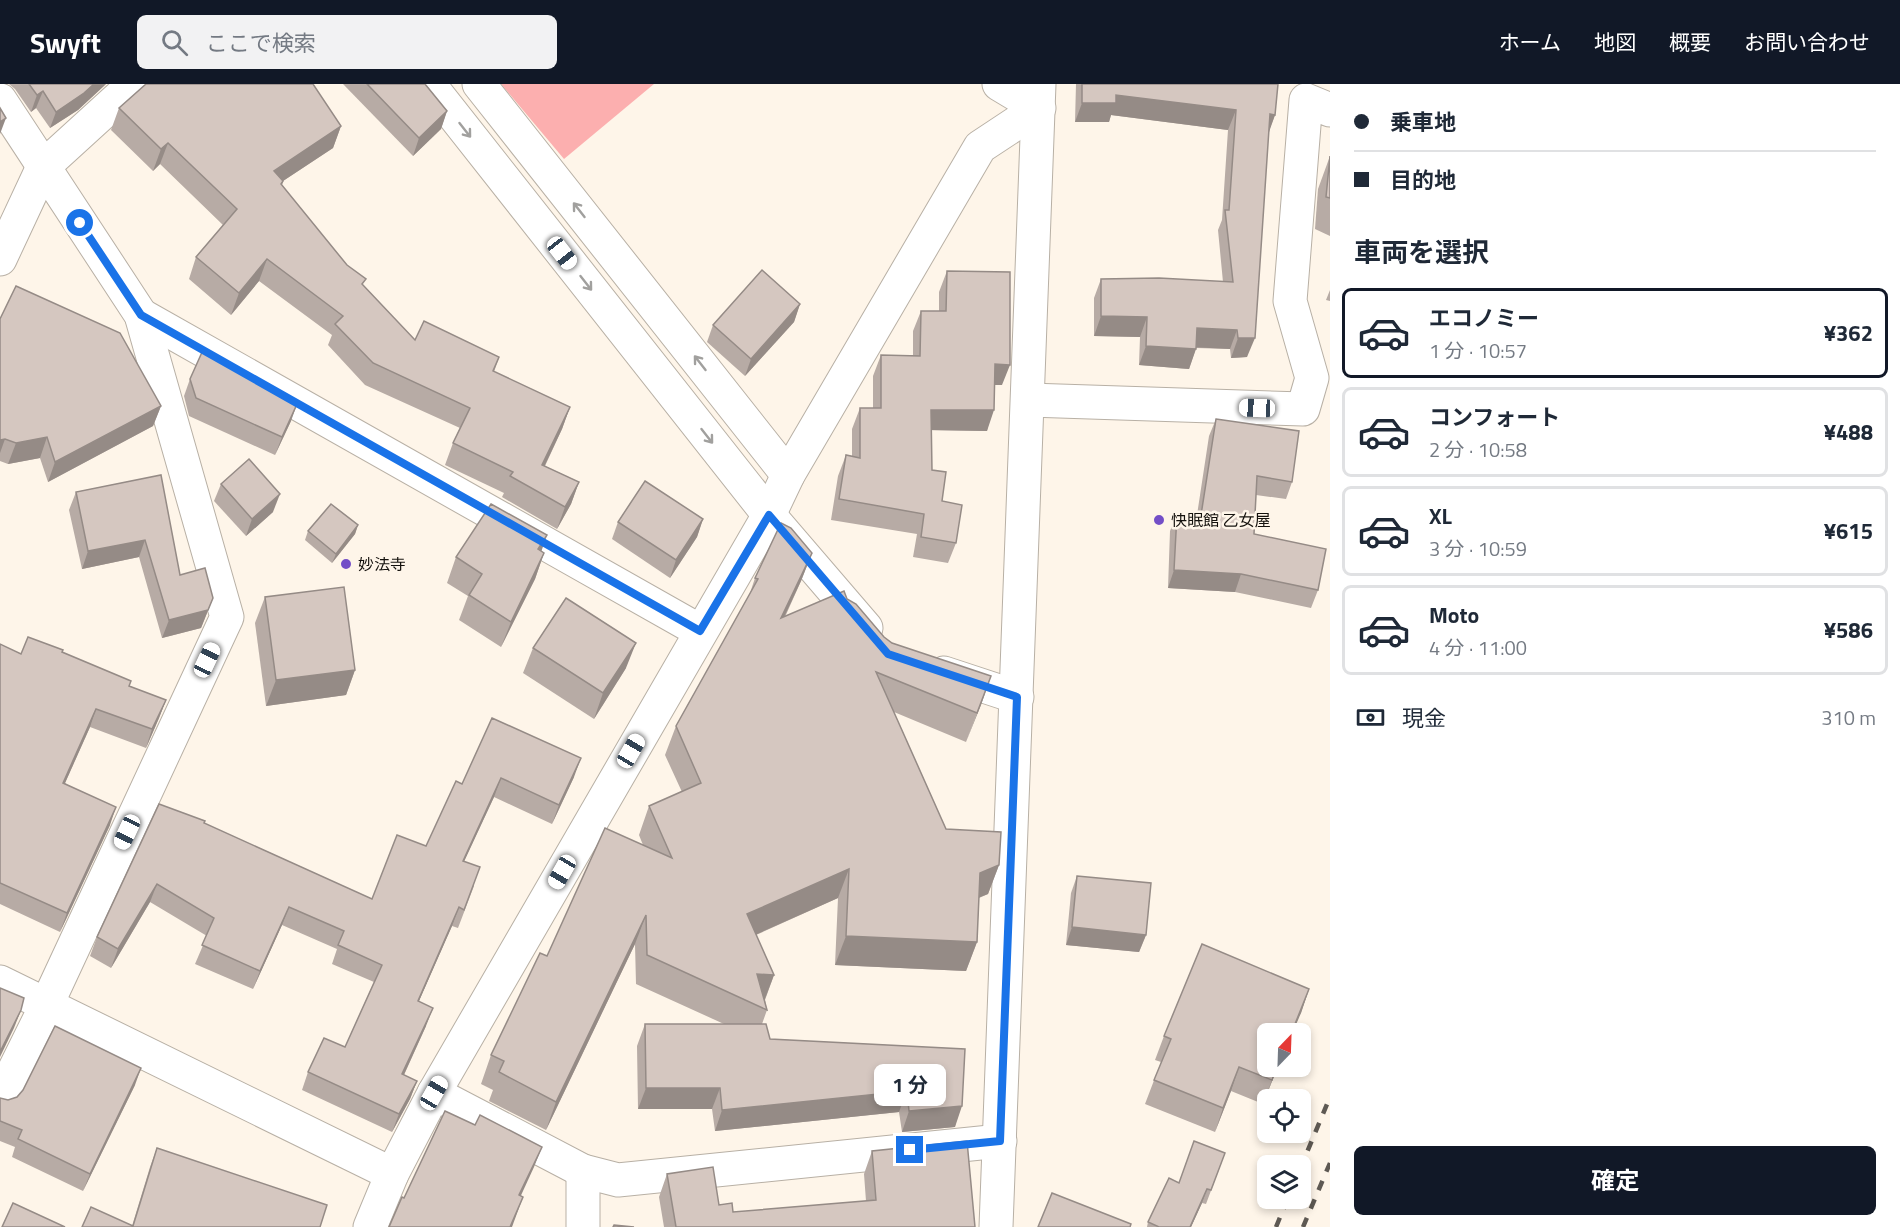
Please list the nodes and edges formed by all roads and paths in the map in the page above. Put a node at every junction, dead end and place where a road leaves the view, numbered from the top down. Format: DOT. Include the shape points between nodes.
graph roads {
  1 [pos="134,84"];
  2 [pos="429,84"];
  3 [pos="479,84"];
  4 [pos="999,84"];
  5 [pos="1039,96"];
  6 [pos="0,100"];
  7 [pos="1330,110"];
  8 [pos="43,167"];
  9 [pos="0,259"];
  10 [pos="141,315"];
  11 [pos="1029,400"];
  12 [pos="788,475"];
  13 [pos="769,515"];
  14 [pos="700,631"];
  15 [pos="888,654"];
  16 [pos="921,665"];
  17 [pos="1017,697"];
  18 [pos="0,982"];
  19 [pos="47,1004"];
  20 [pos="434,1093"];
  21 [pos="0,1099"];
  22 [pos="1000,1141"];
  23 [pos="583,1172"];
  24 [pos="392,1174"];
  25 [pos="370,1227"];
  26 [pos="583,1227"];
  27 [pos="996,1227"];
  1 -- 8 [label="street"];
  2 -- 13 [label="street, one-way"];
  12 -- 3 [label="street, one-way"];
  4 -- 5 [label="street"];
  5 -- 11 [label="street"];
  5 -- 12 [label="street" via="980,147"];
  6 -- 8 [label="street"];
  7 -- 11 [label="street" via="1306,100 1290,301 1312,378 1303,410"];
  8 -- 9 [label="street"];
  8 -- 10 [label="street"];
  10 -- 14 [label="street"];
  10 -- 19 [label="street" via="227,617"];
  11 -- 17 [label="street"];
  12 -- 13 [label="street"];
  13 -- 14 [label="street"];
  13 -- 15 [label="street"];
  14 -- 20 [label="street"];
  16 -- 17 [label="street"];
  17 -- 22 [label="street"];
  18 -- 19 [label="street"];
  19 -- 21 [label="street"];
  19 -- 24 [label="street"];
  20 -- 23 [label="street"];
  20 -- 24 [label="street"];
  22 -- 23 [label="street" via="618,1180"];
  22 -- 27 [label="street"];
  23 -- 26 [label="street"];
  24 -- 25 [label="street"];
}
